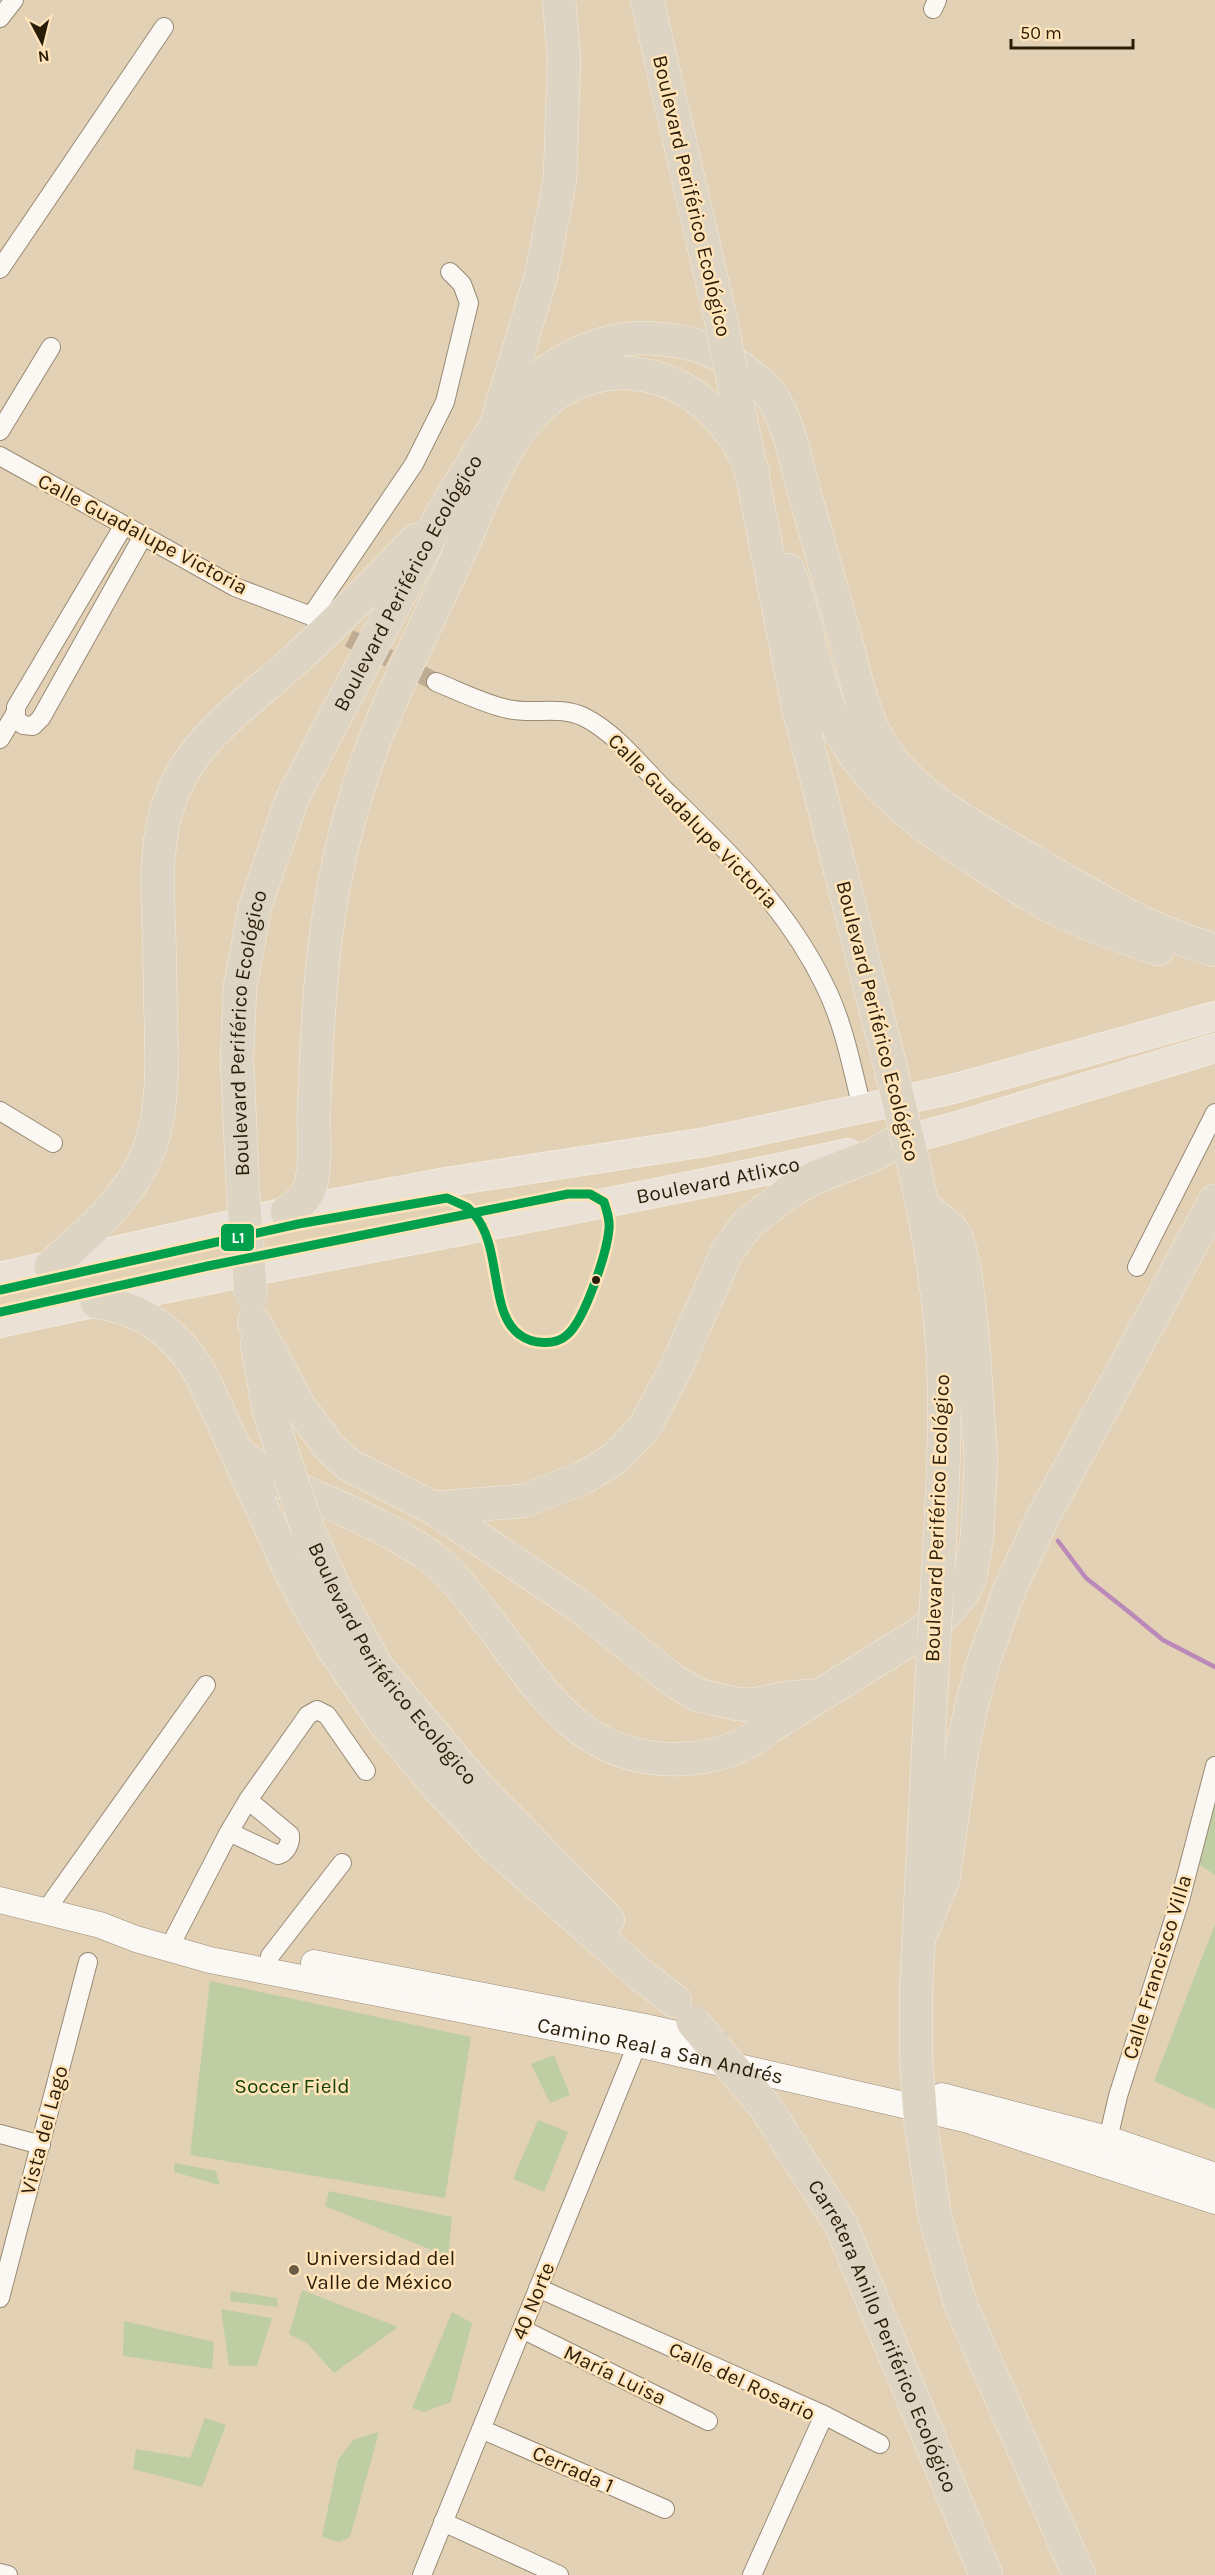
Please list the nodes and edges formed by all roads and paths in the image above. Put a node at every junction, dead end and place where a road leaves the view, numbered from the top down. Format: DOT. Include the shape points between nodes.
graph roads {
  1 [pos="14,0"];
  2 [pos="559,0"];
  3 [pos="647,0"];
  4 [pos="0,18"];
  5 [pos="164,27"];
  6 [pos="0,269"];
  7 [pos="450,272"];
  8 [pos="51,347"];
  9 [pos="496,425"];
  10 [pos="0,431"];
  11 [pos="0,456"];
  12 [pos="753,472"];
  13 [pos="443,512"];
  14 [pos="762,520"];
  15 [pos="124,525"];
  16 [pos="143,536"];
  17 [pos="448,578"];
  18 [pos="436,682"];
  19 [pos="15,714"];
  20 [pos="0,739"];
  21 [pos="292,799"];
  22 [pos="1215,950"];
  23 [pos="1215,962"];
  24 [pos="1215,1016"];
  25 [pos="1215,1048"];
  26 [pos="862,1108"];
  27 [pos="0,1111"];
  28 [pos="1215,1113"];
  29 [pos="706,1142"];
  30 [pos="54,1143"];
  31 [pos="894,1143"];
  32 [pos="712,1183"];
  33 [pos="1215,1201"];
  34 [pos="924,1207"];
  35 [pos="287,1212"];
  36 [pos="51,1266"];
  37 [pos="1137,1267"];
  38 [pos="0,1277"];
  39 [pos="97,1302"];
  40 [pos="253,1308"];
  41 [pos="0,1323"];
  42 [pos="236,1450"];
  43 [pos="433,1508"];
  44 [pos="206,1685"];
  45 [pos="820,1695"];
  46 [pos="1215,1766"];
  47 [pos="366,1772"];
  48 [pos="248,1800"];
  49 [pos="230,1832"];
  50 [pos="342,1863"];
  51 [pos="0,1900"];
  52 [pos="42,1911"];
  53 [pos="173,1941"];
  54 [pos="918,1941"];
  55 [pos="270,1956"];
  56 [pos="88,1962"];
  57 [pos="684,2011"];
  58 [pos="641,2035"];
  59 [pos="764,2105"];
  60 [pos="0,2134"];
  61 [pos="1108,2139"];
  62 [pos="41,2145"];
  63 [pos="1116,2170"];
  64 [pos="1215,2176"];
  65 [pos="1215,2201"];
  66 [pos="538,2288"];
  67 [pos="0,2298"];
  68 [pos="522,2329"];
  69 [pos="824,2415"];
  70 [pos="708,2421"];
  71 [pos="481,2428"];
  72 [pos="880,2444"];
  73 [pos="665,2509"];
  74 [pos="443,2522"];
  75 [pos="0,2573"];
  76 [pos="8,2575"];
  77 [pos="422,2575"];
  78 [pos="559,2575"];
  79 [pos="752,2575"];
  80 [pos="986,2575"];
  81 [pos="1079,2575"];
  1 -- 4 [label="street"];
  2 -- 9 [label="highway, Boulevard Periférico Ecológico" via="564,57 560,180 541,276"];
  3 -- 12 [label="highway, Boulevard Periférico Ecológico, bridge" via="722,320"];
  5 -- 6 [label="street"];
  7 -- 16 [label="street, Calle Guadalupe Victoria" via="462,284 469,303 445,402 414,464 315,620 235,587"];
  8 -- 10 [label="street"];
  9 -- 13 [label="highway, Boulevard Periférico Ecológico"];
  9 -- 22 [label="highway" via="521,394 551,368 581,352 621,340 662,339 698,344 722,355 770,394 790,441 864,708 892,759 943,806 1065,881 1160,931"];
  11 -- 15 [label="street, Calle Guadalupe Victoria"];
  12 -- 14 [label="highway, Boulevard Periférico Ecológico"];
  12 -- 17 [label="highway" via="723,422 681,388 635,374 608,374 580,382 543,404 507,449"];
  13 -- 21 [label="highway, Boulevard Periférico Ecológico"];
  13 -- 36 [label="highway" via="303,652 220,724 183,771 168,806 156,880 162,1089 158,1122 148,1155 121,1198"];
  14 -- 23 [label="highway" via="796,591 832,716 856,759 889,797 949,843 1053,907 1157,949"];
  14 -- 34 [label="highway, Boulevard Periférico Ecológico, bridge" via="798,705"];
  15 -- 16 [label="street, Calle Guadalupe Victoria"];
  15 -- 19 [label="street"];
  16 -- 19 [label="street" via="40,718 33,726 23,725"];
  17 -- 21 [label="highway" via="329,752"];
  17 -- 35 [label="highway" via="375,739 349,820 324,949 313,1173 307,1194"];
  18 -- 26 [label="street, Calle Guadalupe Victoria" via="509,710 562,710 583,717 603,729 701,825 785,916 820,977 847,1049"];
  19 -- 20 [label="street"];
  21 -- 40 [label="highway, Boulevard Periférico Ecológico, bridge" via="255,907 240,987 237,1060"];
  24 -- 26 [label="main road, Boulevard Atlixco" via="960,1088"];
  25 -- 31 [label="main road, Boulevard Atlixco"];
  26 -- 29 [label="main road, Boulevard Atlixco"];
  27 -- 30 [label="street"];
  28 -- 37 [label="street"];
  29 -- 32 [label="main road"];
  29 -- 35 [label="main road, Boulevard Atlixco" via="446,1182"];
  31 -- 32 [label="main road, Boulevard Atlixco"];
  31 -- 43 [label="highway" via="792,1190 748,1223 727,1252 644,1428 614,1459 583,1479 523,1501"];
  32 -- 39 [label="main road, Boulevard Atlixco"];
  33 -- 54 [label="highway" via="1043,1517 1010,1588 971,1708 943,1880"];
  34 -- 45 [label="highway" via="957,1238 964,1271 981,1460 974,1561 964,1591 948,1611 922,1632"];
  34 -- 54 [label="highway, Boulevard Periférico Ecológico, bridge" via="942,1344 943,1463"];
  35 -- 36 [label="main road, Boulevard Atlixco"];
  36 -- 38 [label="main road, Boulevard Atlixco"];
  39 -- 41 [label="main road, Boulevard Atlixco"];
  39 -- 42 [label="highway" via="147,1317 180,1344 203,1378"];
  40 -- 43 [label="highway" via="301,1409 330,1448 365,1475"];
  40 -- 57 [label="highway, Boulevard Periférico Ecológico, bridge" via="266,1400 308,1530 376,1666 476,1785 619,1931"];
  42 -- 45 [label="highway" via="273,1479 389,1531 438,1562 566,1719 600,1743 628,1755 666,1759 714,1756 758,1736"];
  42 -- 57 [label="highway" via="312,1612 384,1722 493,1845"];
  43 -- 45 [label="highway" via="578,1605 674,1681 698,1695 752,1705"];
  44 -- 52 [label="street"];
  46 -- 61 [label="street, Calle Francisco Villa"];
  47 -- 48 [label="street" via="327,1714 317,1710 308,1714"];
  48 -- 49 [label="street"];
  48 -- 49 [label="street" via="290,1835 288,1847 278,1855"];
  49 -- 53 [label="street"];
  50 -- 55 [label="street"];
  51 -- 52 [label="main road, Camino Real a San Andrés"];
  52 -- 53 [label="main road, Camino Real a San Andrés" via="100,1925 144,1926"];
  53 -- 55 [label="main road, Camino Real a San Andrés"];
  53 -- 58 [label="main road, Camino Real a San Andrés" via="210,1960"];
  54 -- 81 [label="highway, Boulevard Periférico Ecológico, bridge" via="916,2061 935,2217 962,2306"];
  55 -- 58 [label="main road, Camino Real a San Andrés" via="371,1972"];
  56 -- 62 [label="street, Vista del Lago"];
  57 -- 59 [label="highway, Boulevard Periférico Ecológico, bridge"];
  58 -- 61 [label="main road, Camino Real a San Andrés" via="972,2103"];
  58 -- 63 [label="main road, Camino Real a San Andrés" via="965,2119"];
  58 -- 66 [label="street, 40 Norte"];
  59 -- 80 [label="highway, Carretera Anillo Periférico Ecológico" via="841,2225"];
  60 -- 62 [label="street"];
  61 -- 63 [label="street, Calle Francisco Villa"];
  61 -- 64 [label="main road, Camino Real a San Andrés"];
  62 -- 67 [label="street, Vista del Lago"];
  63 -- 65 [label="main road, Camino Real a San Andrés"];
  66 -- 68 [label="street, 40 Norte"];
  66 -- 69 [label="street, Calle del Rosario"];
  68 -- 70 [label="street, María Luisa"];
  68 -- 71 [label="street, 40 Norte"];
  69 -- 72 [label="street"];
  69 -- 79 [label="street, Calle del Rosario"];
  71 -- 73 [label="street, Cerrada 1"];
  71 -- 74 [label="street, 40 Norte"];
  74 -- 77 [label="street, 40 Norte"];
  74 -- 78 [label="street"];
  75 -- 76 [label="street"];
}
